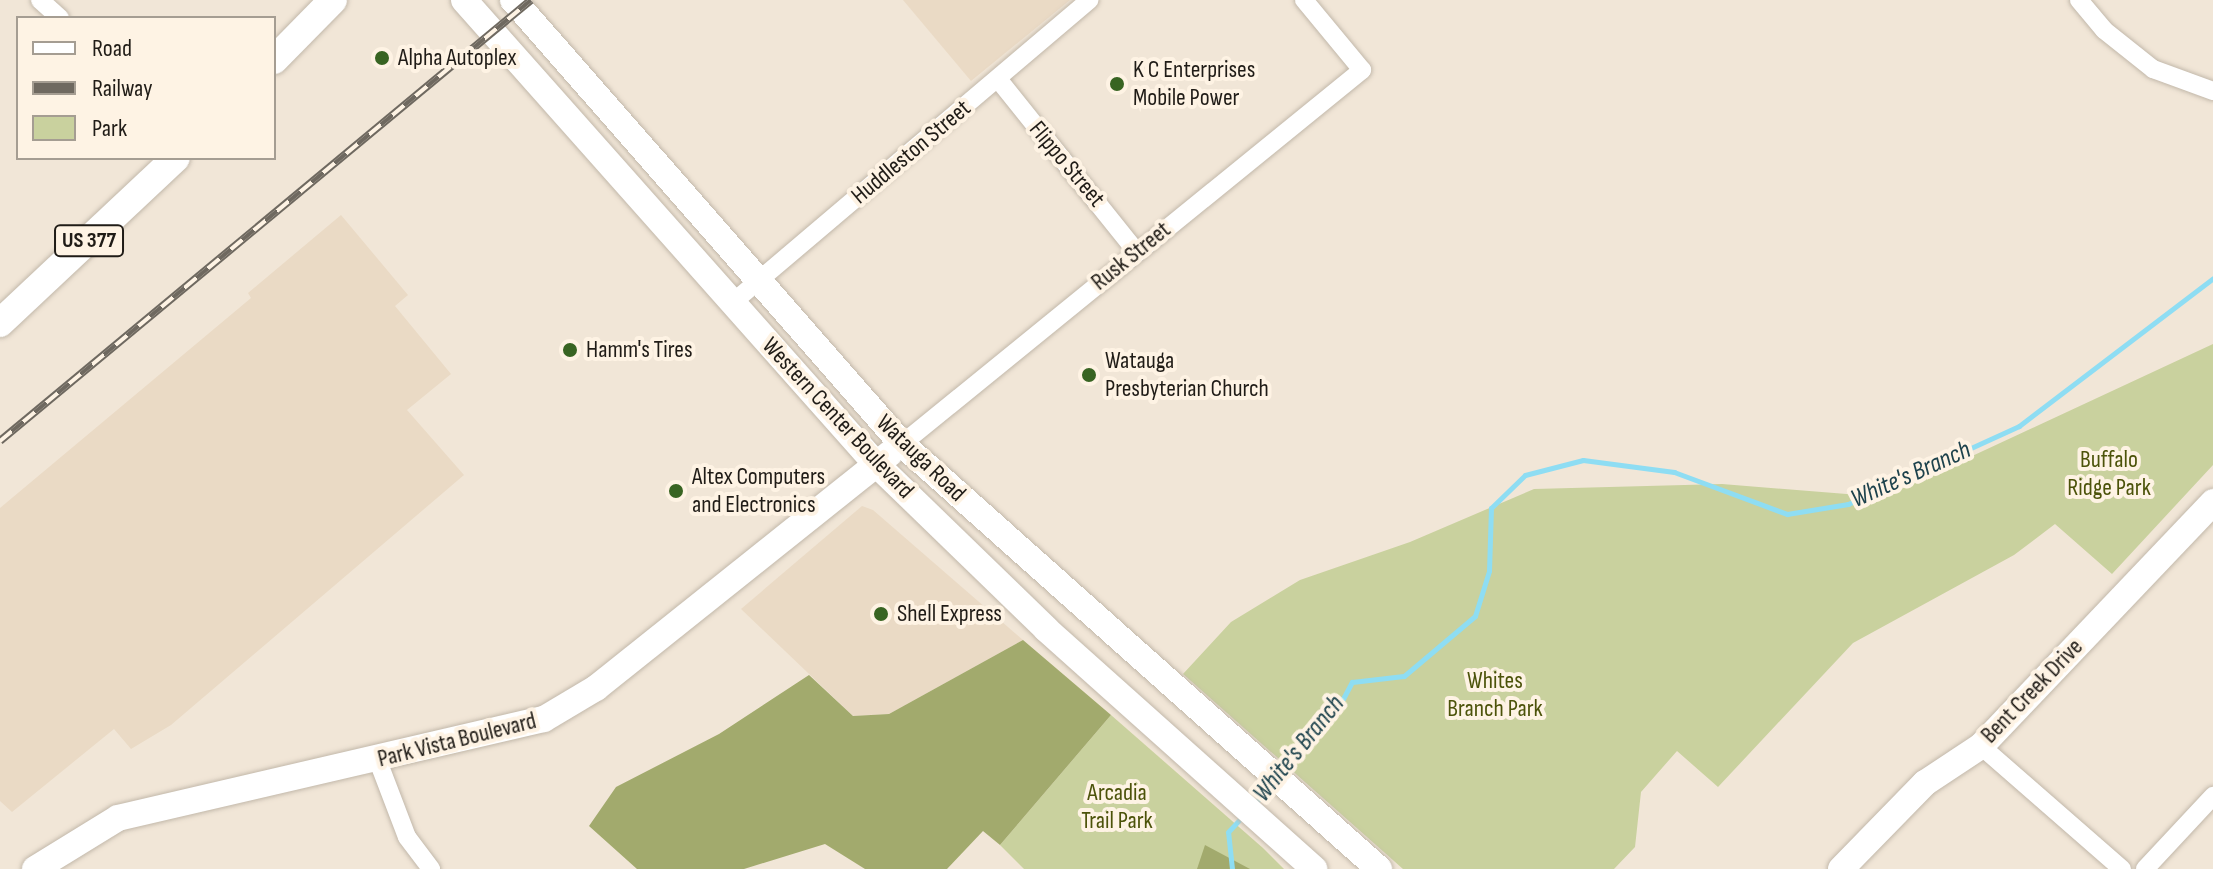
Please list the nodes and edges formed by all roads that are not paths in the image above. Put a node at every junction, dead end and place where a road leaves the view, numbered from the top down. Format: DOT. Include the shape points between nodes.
graph roads {
  1 [pos="40,0"];
  2 [pos="333,0"];
  3 [pos="464,0"];
  4 [pos="513,0"];
  5 [pos="1090,0"];
  6 [pos="1304,0"];
  7 [pos="2079,0"];
  8 [pos="58,16"];
  9 [pos="276,58"];
  10 [pos="998,79"];
  11 [pos="2213,91"];
  12 [pos="174,160"];
  13 [pos="1136,251"];
  14 [pos="756,282"];
  15 [pos="731,304"];
  16 [pos="0,323"];
  17 [pos="902,444"];
  18 [pos="875,463"];
  19 [pos="2213,502"];
  20 [pos="1981,746"];
  21 [pos="378,761"];
  22 [pos="2213,796"];
  23 [pos="1305,861"];
  24 [pos="35,869"];
  25 [pos="431,869"];
  26 [pos="1379,869"];
  27 [pos="1841,869"];
  28 [pos="2122,869"];
  29 [pos="2145,869"];
  1 -- 8 [label="street"];
  2 -- 9 [label="main road"];
  3 -- 15 [label="main road, Western Center Boulevard"];
  4 -- 14 [label="main road, Watauga Road"];
  5 -- 10 [label="street, Huddleston Street"];
  6 -- 13 [label="street, Rusk Street" via="1362,70"];
  7 -- 11 [label="street" via="2104,30 2153,69"];
  10 -- 13 [label="street, Flippo Street"];
  10 -- 14 [label="street, Huddleston Street"];
  12 -- 16 [label="main road, US 377"];
  13 -- 17 [label="street, Rusk Street"];
  14 -- 15 [label="street, Huddleston Street"];
  14 -- 17 [label="main road, Watauga Road"];
  15 -- 18 [label="main road, Western Center Boulevard"];
  17 -- 18 [label="main road, Park Vista Boulevard"];
  17 -- 26 [label="main road, Watauga Road"];
  18 -- 21 [label="main road, Park Vista Boulevard" via="596,688 509,731"];
  18 -- 23 [label="main road, Western Center Boulevard"];
  19 -- 20 [label="main road, Bent Creek Drive"];
  20 -- 27 [label="main road, Bent Creek Drive" via="1925,783"];
  20 -- 28 [label="street"];
  21 -- 24 [label="main road, Park Vista Boulevard" via="260,782 118,818"];
  21 -- 25 [label="street" via="407,837"];
  22 -- 29 [label="street"];
}
